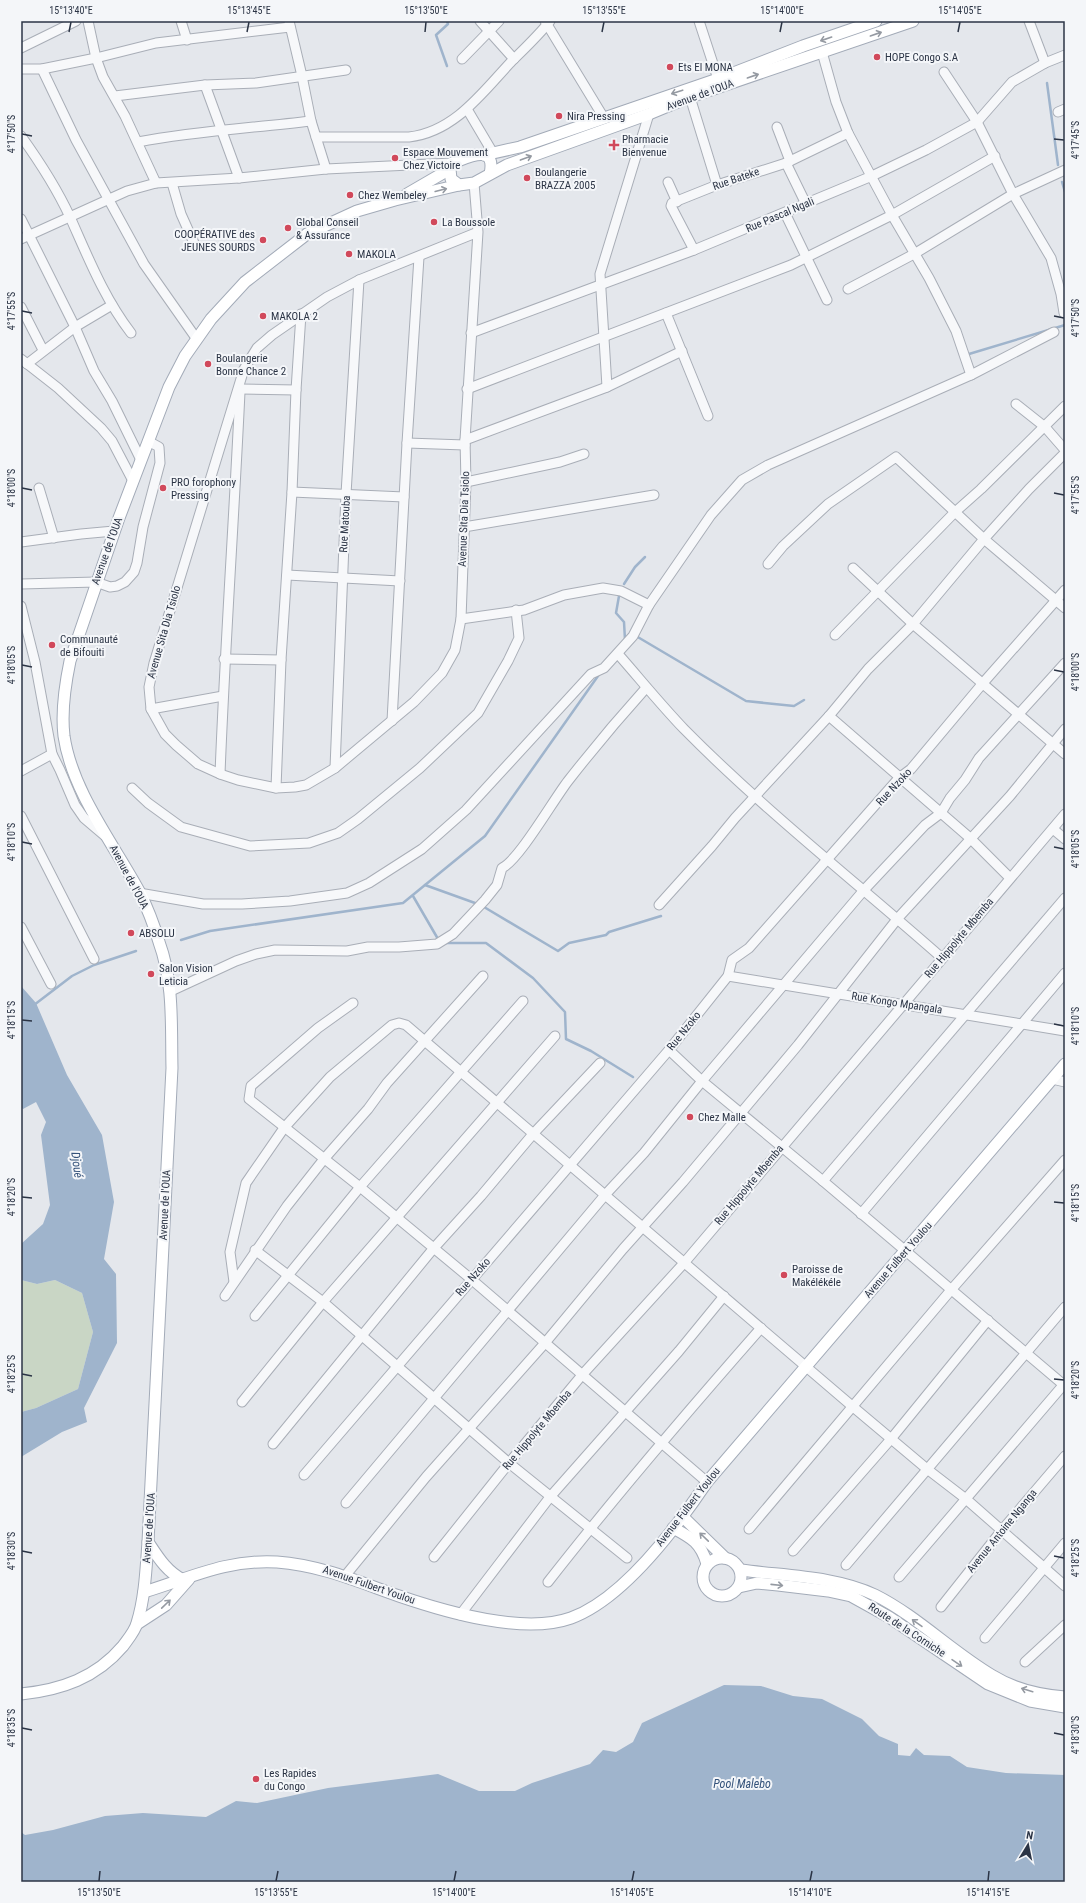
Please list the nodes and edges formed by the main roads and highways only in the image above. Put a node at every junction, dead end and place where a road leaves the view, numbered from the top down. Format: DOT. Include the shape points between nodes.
graph roads {
  1 [pos="876,21"];
  2 [pos="913,21"];
  3 [pos="489,154"];
  4 [pos="451,166"];
  5 [pos="490,174"];
  6 [pos="459,185"];
  7 [pos="395,200"];
  8 [pos="1065,1064"];
  9 [pos="683,1517"];
  10 [pos="674,1528"];
  11 [pos="148,1542"];
  12 [pos="724,1558"];
  13 [pos="707,1564"];
  14 [pos="741,1570"];
  15 [pos="186,1579"];
  16 [pos="739,1587"];
  17 [pos="144,1592"];
  18 [pos="137,1624"];
  19 [pos="24,1691"];
  20 [pos="1065,1697"];
  21 [pos="1065,1707"];
  1 -- 3 [label="main road, Avenue de l'OUA, one-way" via="718,79 520,147"];
  5 -- 2 [label="main road, Avenue de l'OUA, one-way" via="520,160 690,98"];
  3 -- 4 [label="main road, Avenue de l'OUA" via="466,156"];
  3 -- 5 [label="main road"];
  4 -- 6 [label="main road" via="451,179"];
  4 -- 7 [label="main road, Avenue de l'OUA"];
  5 -- 6 [label="main road, Avenue de l'OUA" via="474,183"];
  7 -- 6 [label="main road, Avenue de l'OUA, one-way"];
  7 -- 11 [label="main road, Avenue de l'OUA" via="358,211 307,234 245,282 196,338 169,387 148,441 96,582 66,680 63,719 68,755 86,798 139,893 159,942 170,991 172,1068"];
  8 -- 9 [label="main road, Avenue Fulbert Youlou" via="707,1482"];
  9 -- 10 [label="main road, Avenue Fulbert Youlou"];
  12 -- 9 [label="main road, one-way"];
  10 -- 13 [label="main road" via="697,1543"];
  10 -- 15 [label="main road, Avenue Fulbert Youlou" via="611,1596 590,1610 570,1618 544,1623 460,1615 317,1567 295,1563 249,1562 219,1567"];
  11 -- 15 [label="main road" via="166,1568"];
  11 -- 17 [label="main road, Avenue de l'OUA"];
  12 -- 13 [label="main road" via="712,1560"];
  12 -- 14 [label="main road" via="734,1562"];
  13 -- 16 [label="main road" via="704,1582 711,1593 729,1595"];
  14 -- 16 [label="main road"];
  20 -- 14 [label="main road, Route de la Corniche, one-way" via="1029,1692 993,1677 896,1608 856,1587"];
  15 -- 17 [label="main road, Avenue Fulbert Youlou"];
  18 -- 15 [label="main road, one-way" via="166,1604"];
  16 -- 21 [label="main road, Route de la Corniche, one-way" via="757,1583 852,1596 889,1617 988,1684 1030,1701"];
  17 -- 18 [label="main road, Avenue de l'OUA"];
  18 -- 19 [label="main road, Avenue de l'OUA" via="117,1652 89,1676 50,1691"];
}
